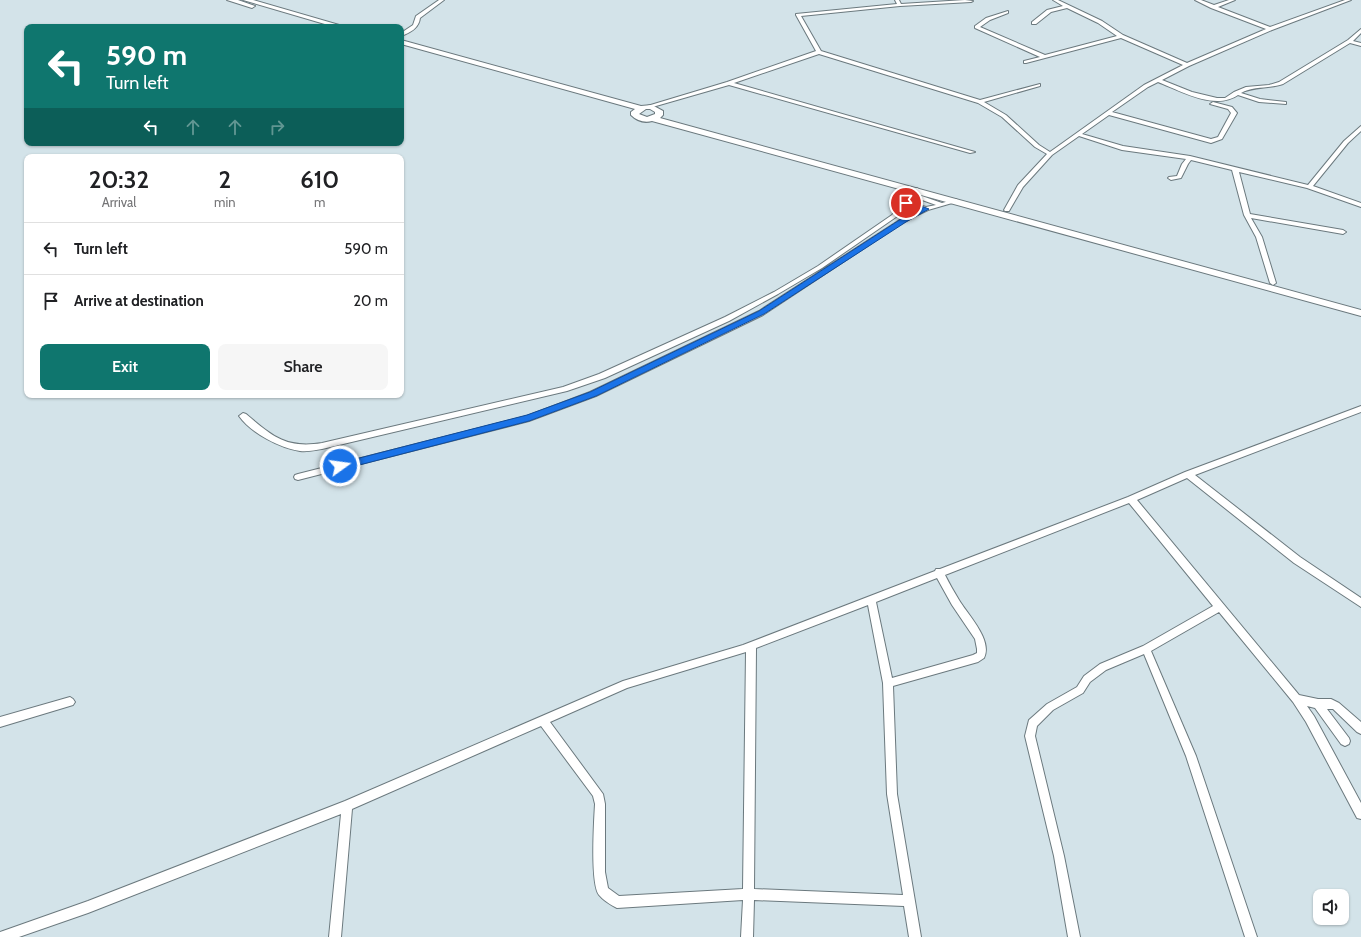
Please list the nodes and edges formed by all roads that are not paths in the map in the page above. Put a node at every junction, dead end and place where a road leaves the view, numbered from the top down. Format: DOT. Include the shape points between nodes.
graph roads {
  1 [pos="230,0"];
  2 [pos="246,0"];
  3 [pos="442,0"];
  4 [pos="897,0"];
  5 [pos="1055,0"];
  6 [pos="1197,0"];
  7 [pos="1233,0"];
  8 [pos="1350,0"];
  9 [pos="971,1"];
  10 [pos="900,5"];
  11 [pos="1068,6"];
  12 [pos="1213,6"];
  13 [pos="1006,12"];
  14 [pos="1034,23"];
  15 [pos="315,24"];
  16 [pos="332,24"];
  17 [pos="1270,29"];
  18 [pos="1361,30"];
  19 [pos="404,33"];
  20 [pos="1121,36"];
  21 [pos="1350,41"];
  22 [pos="404,43"];
  23 [pos="1361,46"];
  24 [pos="404,49"];
  25 [pos="819,52"];
  26 [pos="1046,57"];
  27 [pos="1026,62"];
  28 [pos="1187,65"];
  29 [pos="1158,80"];
  30 [pos="729,82"];
  31 [pos="1038,85"];
  32 [pos="1236,93"];
  33 [pos="672,100"];
  34 [pos="980,102"];
  35 [pos="1284,103"];
  36 [pos="1213,104"];
  37 [pos="644,107"];
  38 [pos="1108,113"];
  39 [pos="658,114"];
  40 [pos="635,115"];
  41 [pos="1361,128"];
  42 [pos="1078,134"];
  43 [pos="972,152"];
  44 [pos="1050,154"];
  45 [pos="1190,158"];
  46 [pos="1236,169"];
  47 [pos="1171,178"];
  48 [pos="1308,188"];
  49 [pos="915,193"];
  50 [pos="956,201"];
  51 [pos="906,203"];
  52 [pos="940,204"];
  53 [pos="1361,205"];
  54 [pos="926,209"];
  55 [pos="1007,210"];
  56 [pos="1247,215"];
  57 [pos="1343,232"];
  58 [pos="1272,283"];
  59 [pos="1361,307"];
  60 [pos="1361,313"];
  61 [pos="1361,409"];
  62 [pos="243,416"];
  63 [pos="1188,474"];
  64 [pos="298,477"];
  65 [pos="1131,499"];
  66 [pos="939,572"];
  67 [pos="871,599"];
  68 [pos="1361,603"];
  69 [pos="1219,607"];
  70 [pos="751,646"];
  71 [pos="1146,649"];
  72 [pos="888,683"];
  73 [pos="1296,699"];
  74 [pos="70,702"];
  75 [pos="1318,704"];
  76 [pos="543,721"];
  77 [pos="0,722"];
  78 [pos="1361,729"];
  79 [pos="1345,741"];
  80 [pos="347,806"];
  81 [pos="1361,814"];
  82 [pos="749,894"];
  83 [pos="910,901"];
  84 [pos="3,937"];
  85 [pos="335,937"];
  86 [pos="747,937"];
  87 [pos="915,937"];
  88 [pos="1074,937"];
  89 [pos="1251,937"];
  1 -- 15 [label="street"];
  2 -- 16 [label="street"];
  3 -- 19 [label="street" via="418,17 418,23"];
  4 -- 10 [label="street"];
  5 -- 11 [label="street"];
  6 -- 12 [label="street"];
  7 -- 12 [label="street"];
  8 -- 17 [label="street"];
  9 -- 10 [label="street"];
  10 -- 25 [label="street" via="798,15"];
  11 -- 14 [label="street" via="1049,11"];
  11 -- 20 [label="street"];
  12 -- 17 [label="street"];
  13 -- 26 [label="street" via="988,19 977,27"];
  17 -- 28 [label="street"];
  18 -- 21 [label="street"];
  20 -- 26 [label="street"];
  20 -- 28 [label="street"];
  21 -- 23 [label="street"];
  21 -- 32 [label="street" via="1275,86 1246,89"];
  22 -- 37 [label="street"];
  24 -- 40 [label="street"];
  25 -- 30 [label="street"];
  25 -- 34 [label="street"];
  26 -- 27 [label="street"];
  28 -- 29 [label="street"];
  29 -- 32 [label="street" via="1217,100 1231,98"];
  29 -- 38 [label="street"];
  30 -- 33 [label="street"];
  30 -- 43 [label="street"];
  31 -- 34 [label="street"];
  32 -- 35 [label="street"];
  33 -- 37 [label="street"];
  33 -- 39 [label="street"];
  34 -- 44 [label="street" via="1004,116 1037,146"];
  36 -- 38 [label="street" via="1230,108 1234,112 1220,138 1211,141"];
  37 -- 39 [label="street" via="654,108"];
  37 -- 40 [label="street" via="635,112"];
  38 -- 42 [label="street"];
  39 -- 40 [label="street" via="644,119"];
  39 -- 49 [label="street"];
  39 -- 55 [label="street"];
  41 -- 48 [label="street"];
  42 -- 44 [label="street"];
  42 -- 45 [label="street" via="1122,148"];
  44 -- 55 [label="street" via="1020,186"];
  45 -- 46 [label="street"];
  45 -- 47 [label="street" via="1179,177"];
  46 -- 48 [label="street"];
  46 -- 56 [label="street"];
  48 -- 53 [label="street"];
  49 -- 50 [label="street"];
  49 -- 51 [label="street"];
  49 -- 52 [label="street"];
  50 -- 52 [label="street"];
  50 -- 60 [label="street"];
  51 -- 54 [label="street"];
  51 -- 62 [label="street" via="894,216 820,267 776,293 727,319 602,376 564,389 301,449 267,436"];
  52 -- 54 [label="street"];
  54 -- 64 [label="street" via="903,220 762,313 593,394 529,418"];
  55 -- 58 [label="street"];
  56 -- 57 [label="street"];
  56 -- 58 [label="street" via="1259,237"];
  58 -- 59 [label="street"];
  61 -- 63 [label="street"];
  63 -- 65 [label="street"];
  63 -- 68 [label="street" via="1297,560"];
  65 -- 66 [label="street"];
  65 -- 69 [label="street"];
  66 -- 67 [label="street"];
  66 -- 72 [label="street" via="979,638 981,655 975,659"];
  67 -- 70 [label="street"];
  67 -- 72 [label="street"];
  69 -- 71 [label="street"];
  69 -- 73 [label="street"];
  70 -- 76 [label="street" via="626,684"];
  70 -- 82 [label="street"];
  71 -- 88 [label="street" via="1103,667 1087,679 1080,690 1050,707 1033,723 1030,736 1059,856"];
  71 -- 89 [label="street" via="1191,756"];
  72 -- 83 [label="street" via="892,794"];
  73 -- 75 [label="street"];
  73 -- 81 [label="street" via="1310,719"];
  74 -- 77 [label="street"];
  75 -- 78 [label="street" via="1336,706"];
  75 -- 79 [label="street"];
  76 -- 80 [label="street"];
  76 -- 82 [label="street" via="598,794 599,872 603,892 617,902"];
  80 -- 84 [label="street" via="88,907"];
  80 -- 85 [label="street"];
  82 -- 83 [label="street"];
  82 -- 86 [label="street"];
  83 -- 87 [label="street"];
}
